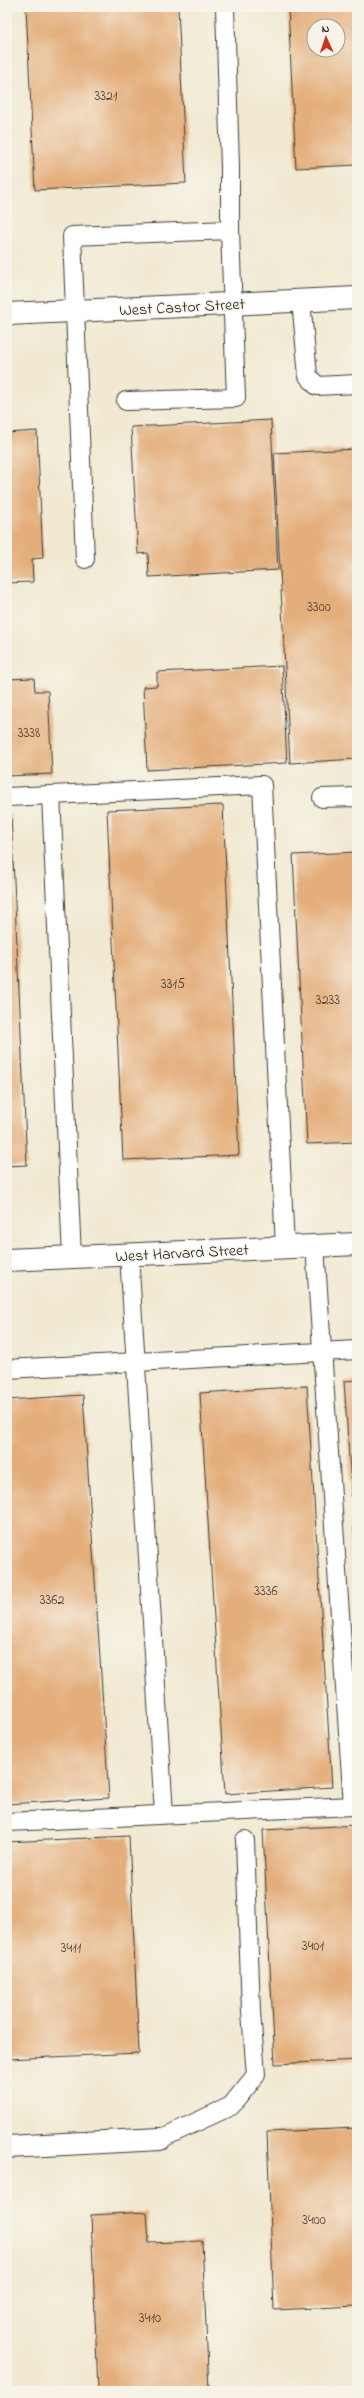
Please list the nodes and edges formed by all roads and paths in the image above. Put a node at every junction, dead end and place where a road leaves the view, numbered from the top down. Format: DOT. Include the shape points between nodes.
graph roads {
  1 [pos="225,7"];
  2 [pos="230,230"];
  3 [pos="357,298"];
  4 [pos="301,300"];
  5 [pos="233,303"];
  6 [pos="73,311"];
  7 [pos="7,314"];
  8 [pos="357,384"];
  9 [pos="126,401"];
  10 [pos="85,559"];
  11 [pos="52,795"];
  12 [pos="7,797"];
  13 [pos="357,797"];
  14 [pos="322,798"];
  15 [pos="357,1244"];
  16 [pos="315,1246"];
  17 [pos="285,1247"];
  18 [pos="129,1254"];
  19 [pos="72,1257"];
  20 [pos="7,1260"];
  21 [pos="357,1350"];
  22 [pos="322,1353"];
  23 [pos="135,1362"];
  24 [pos="7,1369"];
  25 [pos="164,1814"];
  26 [pos="7,1822"];
  27 [pos="245,1840"];
  28 [pos="160,2138"];
  29 [pos="7,2147"];
  1 -- 2 [label="lane"];
  2 -- 5 [label="lane"];
  2 -- 6 [label="lane" via="72,236"];
  3 -- 4 [label="street, West Castor Street"];
  4 -- 5 [label="street, West Castor Street"];
  4 -- 8 [label="lane" via="308,376 317,386"];
  5 -- 6 [label="street, West Castor Street"];
  5 -- 9 [label="lane" via="236,398"];
  6 -- 7 [label="street, West Castor Street"];
  6 -- 10 [label="lane"];
  11 -- 12 [label="lane"];
  11 -- 17 [label="lane" via="262,784"];
  11 -- 19 [label="lane"];
  13 -- 14 [label="lane"];
  15 -- 16 [label="street, West Harvard Street"];
  16 -- 17 [label="street, West Harvard Street"];
  16 -- 22 [label="lane"];
  17 -- 18 [label="street, West Harvard Street"];
  18 -- 19 [label="street, West Harvard Street"];
  18 -- 23 [label="lane"];
  19 -- 20 [label="street, West Harvard Street"];
  21 -- 22 [label="lane"];
  22 -- 23 [label="lane"];
  22 -- 25 [label="lane" via="354,1806"];
  23 -- 24 [label="lane"];
  23 -- 25 [label="lane"];
  25 -- 26 [label="lane"];
  27 -- 28 [label="lane" via="251,2012 256,2075 231,2106"];
  28 -- 29 [label="street"];
}
